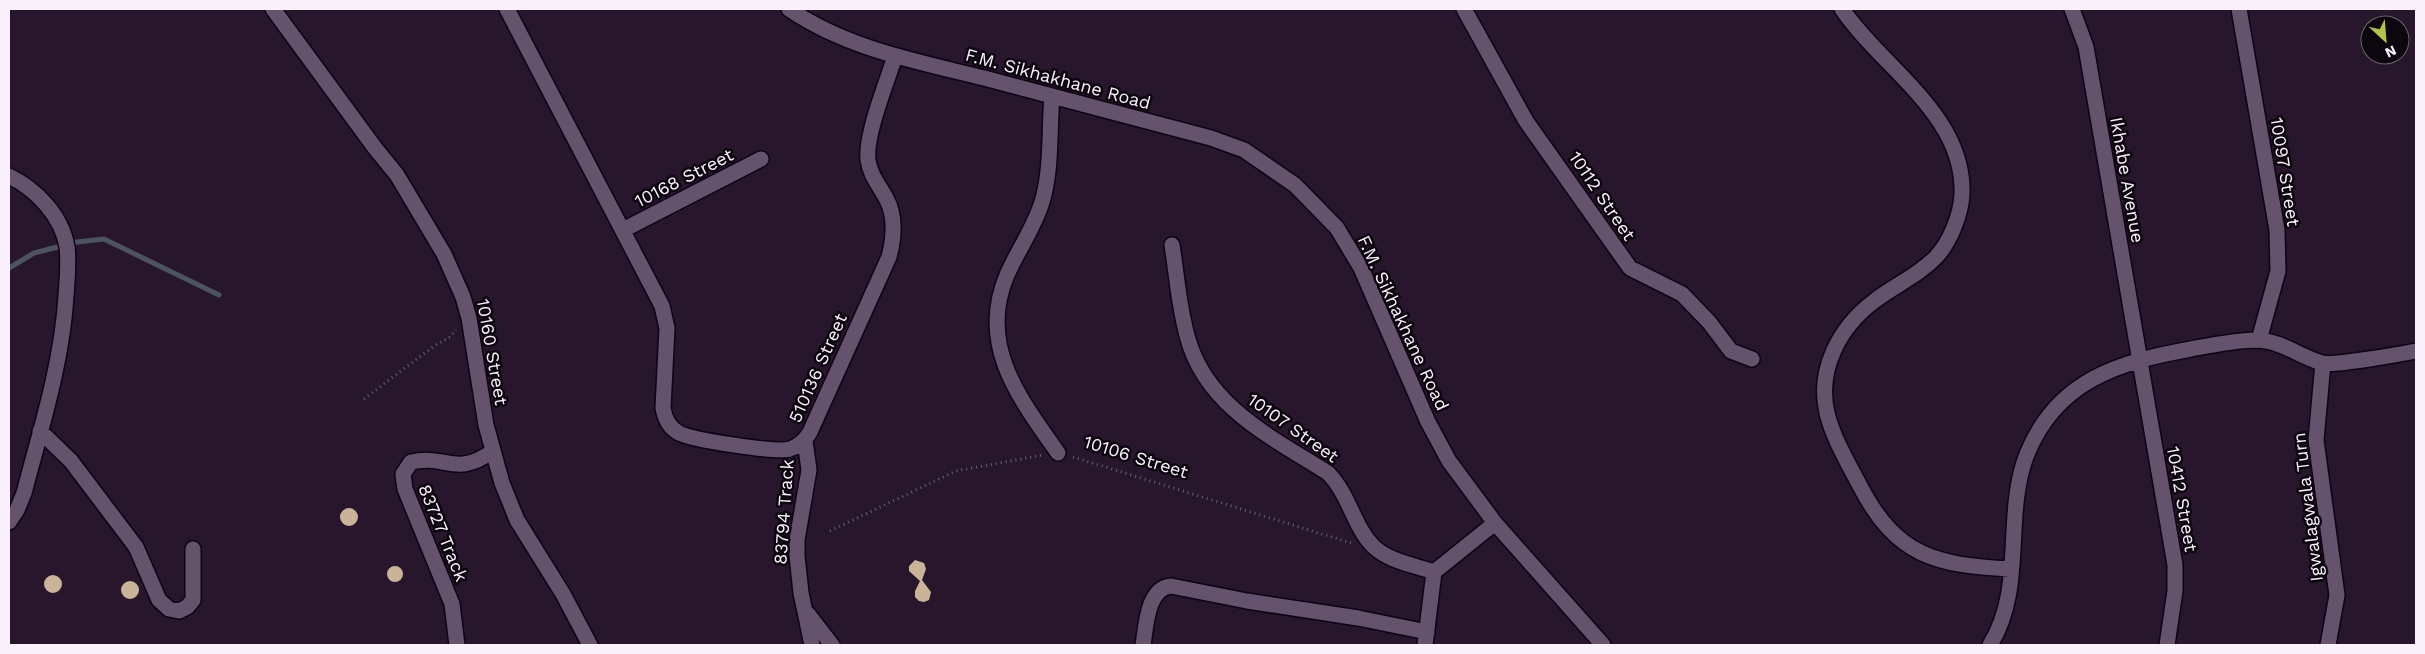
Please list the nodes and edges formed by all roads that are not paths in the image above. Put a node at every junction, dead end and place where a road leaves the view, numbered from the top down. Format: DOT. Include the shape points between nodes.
graph roads {
  1 [pos="273,9"];
  2 [pos="507,9"];
  3 [pos="789,9"];
  4 [pos="1464,9"];
  5 [pos="1842,9"];
  6 [pos="2072,9"];
  7 [pos="2239,9"];
  8 [pos="895,56"];
  9 [pos="1052,96"];
  10 [pos="761,159"];
  11 [pos="9,176"];
  12 [pos="623,230"];
  13 [pos="1172,245"];
  14 [pos="2259,340"];
  15 [pos="2416,351"];
  16 [pos="1752,359"];
  17 [pos="2139,360"];
  18 [pos="2324,363"];
  19 [pos="40,431"];
  20 [pos="805,441"];
  21 [pos="493,451"];
  22 [pos="1058,452"];
  23 [pos="9,522"];
  24 [pos="1494,523"];
  25 [pos="193,549"];
  26 [pos="2012,569"];
  27 [pos="1434,572"];
  28 [pos="804,609"];
  29 [pos="1426,638"];
  30 [pos="457,645"];
  31 [pos="590,645"];
  32 [pos="812,645"];
  33 [pos="832,645"];
  34 [pos="1144,645"];
  35 [pos="1603,645"];
  36 [pos="1990,645"];
  37 [pos="2167,645"];
  38 [pos="2328,645"];
  1 -- 21 [label="street, 10160 Street" via="397,175 444,254 465,303"];
  2 -- 12 [label="street, 510136 Street"];
  3 -- 8 [label="street, F.M. Sikhakhane Road" via="842,39"];
  4 -- 16 [label="street, 10112 Street" via="1526,122 1630,268 1682,294 1710,322 1731,351"];
  5 -- 26 [label="street" via="1854,27 1939,121 1958,162 1962,197 1947,243 1936,258 1872,302 1843,335 1826,371 1827,413 1871,508 1895,536 1936,559 1968,566"];
  6 -- 17 [label="street, Ikhabe Avenue" via="2086,47"];
  7 -- 14 [label="street, 10097 Street" via="2277,230 2278,271"];
  8 -- 9 [label="street, F.M. Sikhakhane Road"];
  8 -- 20 [label="street, 510136 Street" via="868,152 871,172 889,205 893,242"];
  9 -- 22 [label="street" via="1042,201 1037,218 1007,275 999,305 998,326 1003,360 1014,389"];
  9 -- 24 [label="street, F.M. Sikhakhane Road" via="1211,138 1244,150 1295,185 1322,210 1342,235 1361,268 1448,461"];
  10 -- 12 [label="street, 10168 Street"];
  11 -- 19 [label="street" via="37,195 50,210 67,246 62,343"];
  12 -- 20 [label="street, 510136 Street" via="666,319 668,341 663,408 671,428 680,434 776,450 788,449"];
  13 -- 27 [label="street, 10107 Street" via="1184,322 1196,361 1214,389 1239,415 1328,473 1338,483 1372,544 1381,552"];
  14 -- 17 [label="street" via="2216,344"];
  14 -- 18 [label="street"];
  15 -- 18 [label="street"];
  17 -- 26 [label="street" via="2094,376 2077,388 2052,411 2036,435 2019,479"];
  17 -- 37 [label="street, 10412 Street" via="2175,565 2175,591"];
  18 -- 38 [label="street, Igwalagwala Turn" via="2316,440 2337,595"];
  19 -- 23 [label="street" via="24,493"];
  19 -- 25 [label="street" via="71,461 124,530 136,547 159,600 169,609 187,607 193,600"];
  20 -- 28 [label="street, 83794 Track" via="809,470 797,540"];
  21 -- 30 [label="street, 83727 Track" via="466,465 425,460 411,462 403,474 405,489 452,604"];
  21 -- 31 [label="street, 10160 Street" via="517,520"];
  24 -- 27 [label="street"];
  24 -- 35 [label="street, F.M. Sikhakhane Road"];
  26 -- 36 [label="street" via="2003,620"];
  27 -- 29 [label="street"];
  28 -- 32 [label="street, 83794 Track"];
  28 -- 33 [label="street"];
  29 -- 34 [label="street" via="1358,618 1171,586 1160,589 1152,602"];
}
